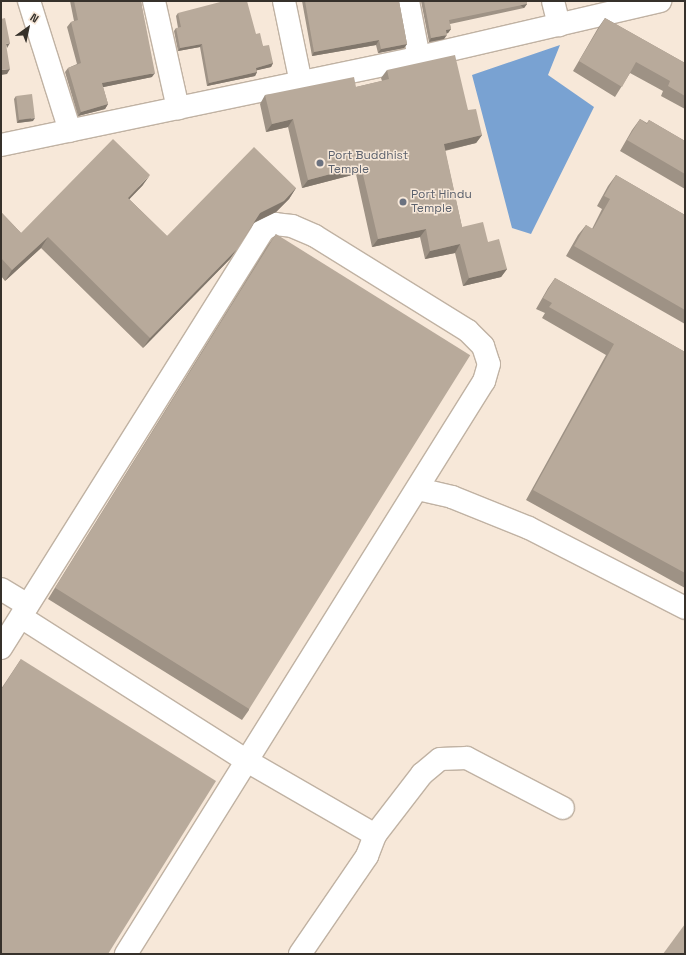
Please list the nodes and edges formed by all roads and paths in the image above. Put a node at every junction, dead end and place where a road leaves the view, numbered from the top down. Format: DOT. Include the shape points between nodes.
graph roads {
  1 [pos="29,1"];
  2 [pos="154,1"];
  3 [pos="284,1"];
  4 [pos="408,1"];
  5 [pos="553,1"];
  6 [pos="660,1"];
  7 [pos="559,25"];
  8 [pos="419,58"];
  9 [pos="301,83"];
  10 [pos="178,108"];
  11 [pos="70,131"];
  12 [pos="1,145"];
  13 [pos="418,489"];
  14 [pos="1,589"];
  15 [pos="685,608"];
  16 [pos="25,611"];
  17 [pos="1,648"];
  18 [pos="247,761"];
  19 [pos="563,808"];
  20 [pos="375,835"];
  21 [pos="126,954"];
  22 [pos="300,954"];
  1 -- 11 [label="street"];
  2 -- 10 [label="street"];
  3 -- 9 [label="street"];
  4 -- 8 [label="street"];
  5 -- 7 [label="street"];
  6 -- 7 [label="street"];
  7 -- 8 [label="street"];
  8 -- 9 [label="street"];
  9 -- 10 [label="street"];
  10 -- 11 [label="street"];
  11 -- 12 [label="street"];
  13 -- 15 [label="street" via="452,497 528,528"];
  13 -- 16 [label="street" via="484,381 489,364 483,346 468,331 315,236 292,226 274,224 254,240"];
  13 -- 18 [label="street"];
  14 -- 16 [label="street"];
  16 -- 17 [label="street"];
  16 -- 18 [label="street"];
  18 -- 20 [label="street"];
  18 -- 21 [label="street"];
  19 -- 20 [label="street" via="467,758 440,758 422,774"];
  20 -- 22 [label="street" via="367,856"];
}
